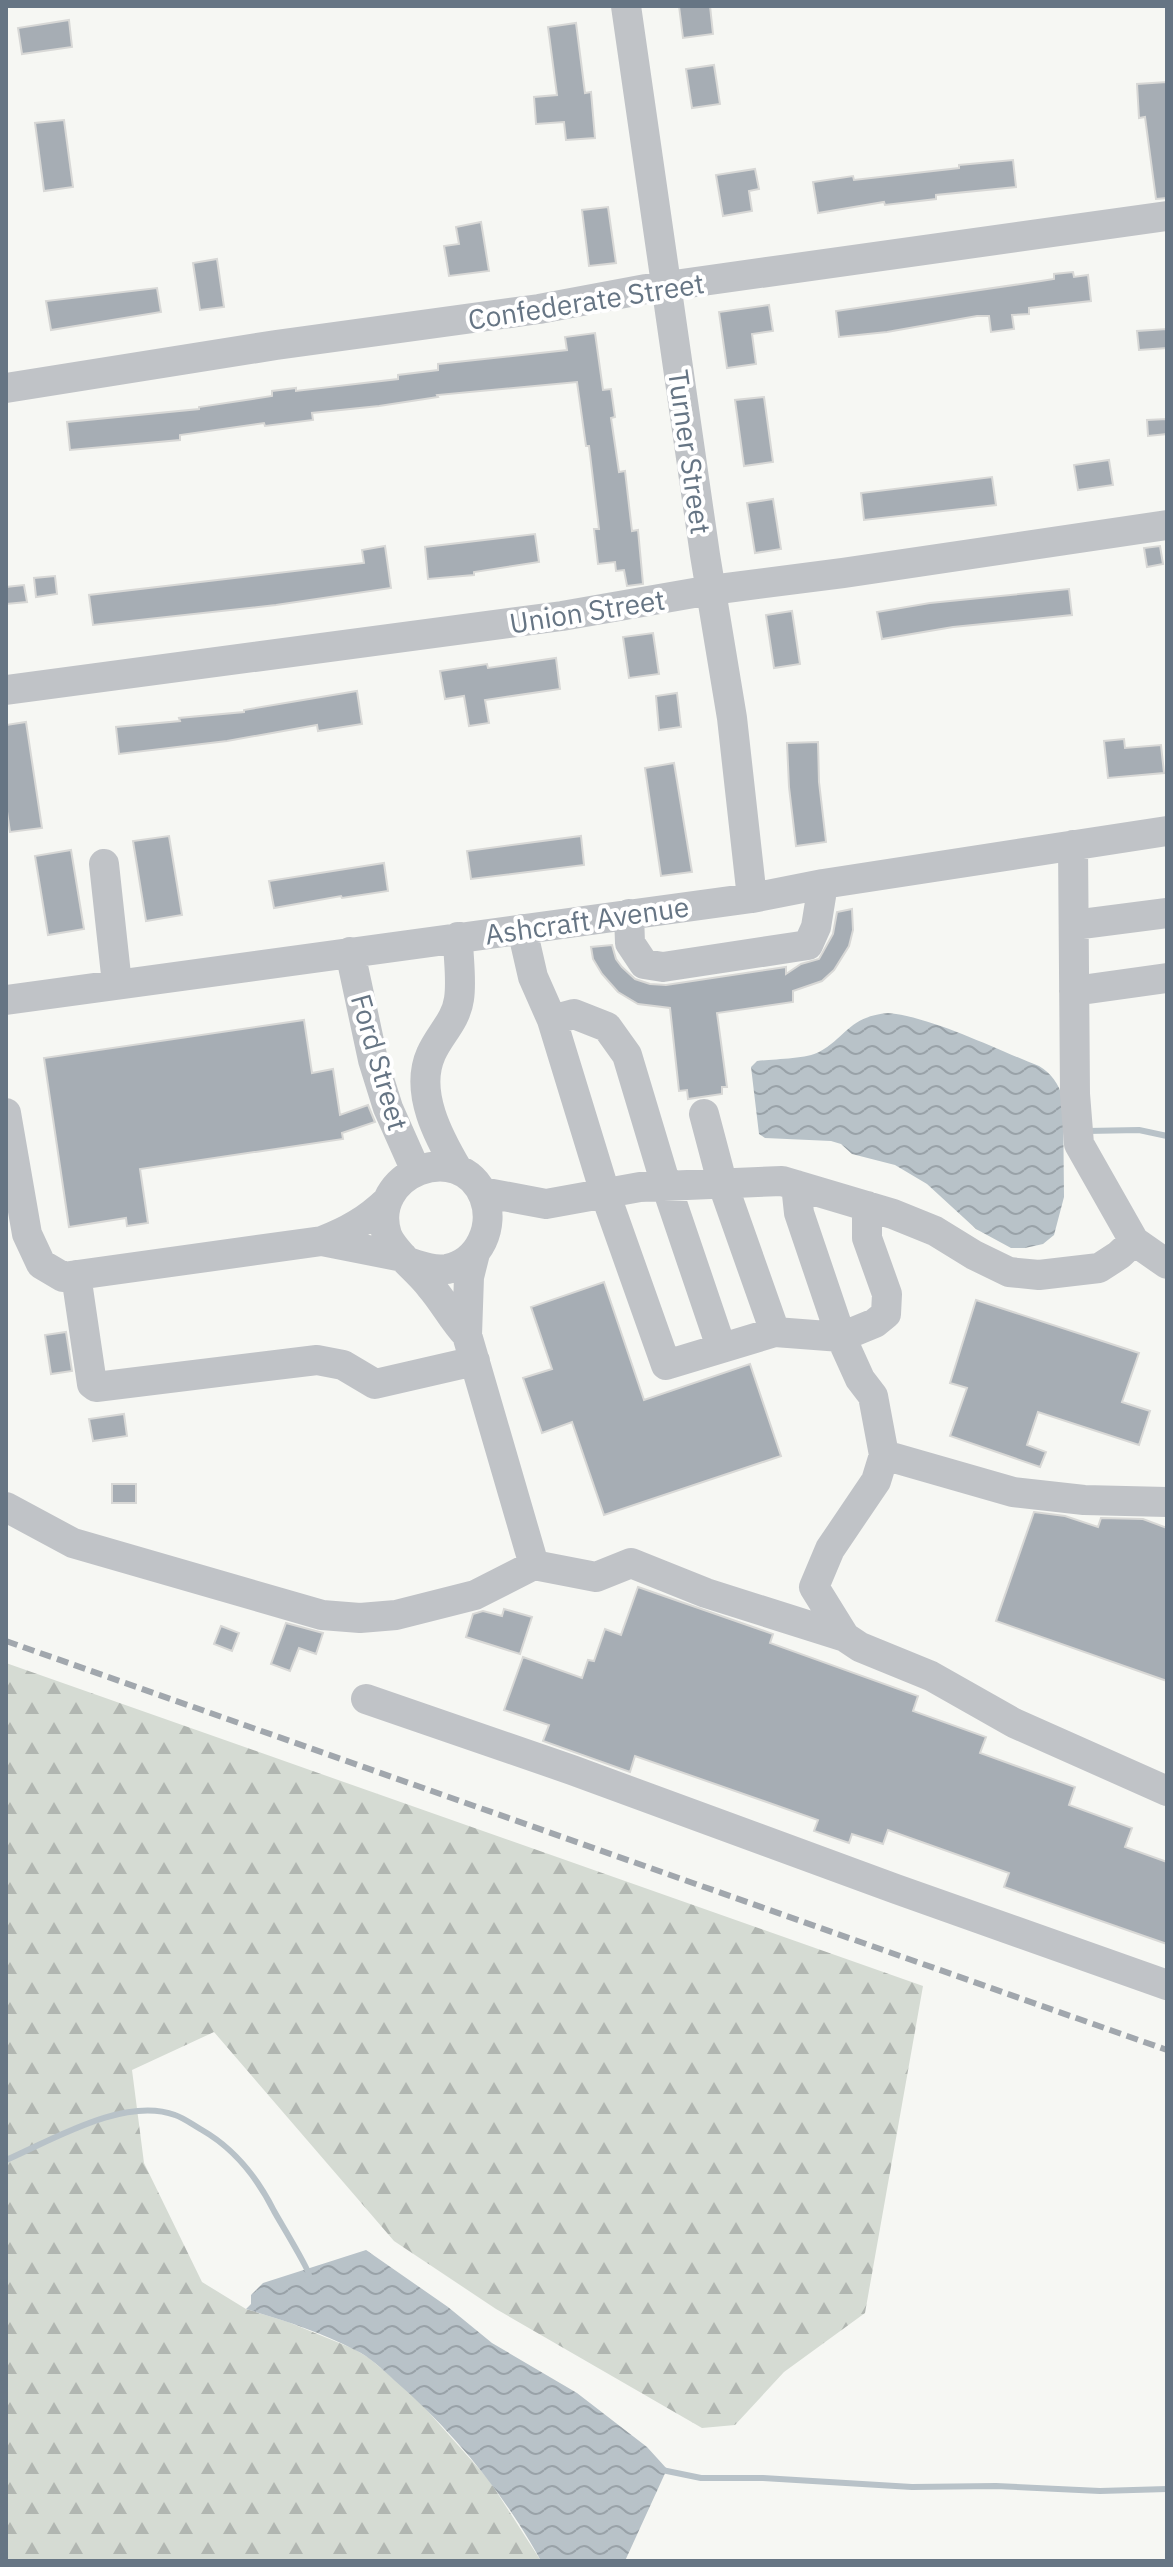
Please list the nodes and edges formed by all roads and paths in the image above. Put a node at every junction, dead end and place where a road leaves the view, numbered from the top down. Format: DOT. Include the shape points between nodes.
graph roads {
  1 [pos="626,6"];
  2 [pos="1167,216"];
  3 [pos="667,287"];
  4 [pos="6,388"];
  5 [pos="1167,525"];
  6 [pos="711,590"];
  7 [pos="6,690"];
  8 [pos="1167,831"];
  9 [pos="1073,845"];
  10 [pos="104,864"];
  11 [pos="823,884"];
  12 [pos="752,898"];
  13 [pos="1167,913"];
  14 [pos="629,914"];
  15 [pos="1074,925"];
  16 [pos="522,929"];
  17 [pos="458,937"];
  18 [pos="350,952"];
  19 [pos="1167,978"];
  20 [pos="117,984"];
  21 [pos="1074,991"];
  22 [pos="6,1000"];
  23 [pos="552,1020"];
  24 [pos="6,1113"];
  25 [pos="704,1114"];
  26 [pos="458,1170"];
  27 [pos="416,1171"];
  28 [pos="722,1182"];
  29 [pos="666,1185"];
  30 [pos="796,1185"];
  31 [pos="482,1192"];
  32 [pos="605,1193"];
  33 [pos="387,1201"];
  34 [pos="546,1204"];
  35 [pos="867,1206"];
  36 [pos="322,1241"];
  37 [pos="1134,1241"];
  38 [pos="479,1246"];
  39 [pos="407,1260"];
  40 [pos="1167,1264"];
  41 [pos="76,1275"];
  42 [pos="775,1332"];
  43 [pos="841,1337"];
  44 [pos="721,1347"];
  45 [pos="471,1348"];
  46 [pos="884,1455"];
  47 [pos="1167,1502"];
  48 [pos="6,1507"];
  49 [pos="534,1565"];
  50 [pos="845,1637"];
  51 [pos="366,1699"];
  52 [pos="1167,1791"];
  53 [pos="1167,1985"];
  1 -- 3 [label="street, Turner Street"];
  2 -- 3 [label="street, Confederate Street"];
  3 -- 4 [label="street, Confederate Street"];
  3 -- 6 [label="street, Turner Street"];
  5 -- 6 [label="street, Union Street"];
  6 -- 7 [label="street, Union Street" via="368,644"];
  6 -- 12 [label="street, Turner Street"];
  8 -- 9 [label="street, Ashcraft Avenue"];
  9 -- 11 [label="street, Ashcraft Avenue"];
  9 -- 15 [label="street"];
  10 -- 20 [label="street"];
  11 -- 12 [label="street, Ashcraft Avenue"];
  11 -- 14 [label="street" via="808,945 663,967 644,964 630,943"];
  12 -- 14 [label="street, Ashcraft Avenue"];
  13 -- 15 [label="street"];
  14 -- 16 [label="street, Ashcraft Avenue"];
  15 -- 21 [label="street"];
  16 -- 17 [label="street, Ashcraft Avenue"];
  16 -- 23 [label="street" via="533,977"];
  17 -- 18 [label="street, Ashcraft Avenue"];
  17 -- 26 [label="street" via="459,1000 430,1055 425,1089 438,1136"];
  18 -- 20 [label="street, Ashcraft Avenue"];
  18 -- 27 [label="street, Ford Street" via="373,1060"];
  19 -- 21 [label="street"];
  20 -- 22 [label="street, Ashcraft Avenue"];
  21 -- 37 [label="street" via="1079,1144"];
  23 -- 29 [label="street" via="574,1014 607,1027 627,1055"];
  23 -- 32 [label="street"];
  24 -- 41 [label="street" via="27,1234 41,1264 63,1277"];
  25 -- 28 [label="street"];
  26 -- 27 [label="street" via="442,1166"];
  26 -- 31 [label="street"];
  27 -- 33 [label="street" via="395,1185"];
  28 -- 29 [label="street"];
  28 -- 30 [label="street"];
  28 -- 42 [label="street"];
  29 -- 32 [label="street"];
  29 -- 44 [label="street"];
  30 -- 35 [label="street"];
  30 -- 43 [label="street" via="799,1213"];
  31 -- 34 [label="street"];
  31 -- 38 [label="street" via="488,1224"];
  32 -- 34 [label="street"];
  32 -- 44 [label="street" via="666,1365"];
  33 -- 36 [label="street" via="349,1231"];
  33 -- 39 [label="street" via="388,1237"];
  34 -- 38 [label="street" via="505,1224"];
  35 -- 37 [label="street" via="935,1231 1009,1272 1039,1275 1099,1268"];
  35 -- 43 [label="street" via="867,1238 888,1304 875,1323"];
  36 -- 39 [label="street"];
  36 -- 41 [label="street"];
  37 -- 40 [label="street"];
  38 -- 39 [label="street" via="447,1269"];
  38 -- 45 [label="street" via="469,1277"];
  39 -- 45 [label="street" via="434,1289"];
  41 -- 45 [label="street" via="96,1387 317,1360 343,1365 375,1384"];
  42 -- 43 [label="street"];
  42 -- 44 [label="street"];
  43 -- 46 [label="street" via="873,1396"];
  45 -- 49 [label="street"];
  46 -- 47 [label="street" via="1013,1492"];
  46 -- 50 [label="street" via="876,1481 830,1549 814,1587"];
  48 -- 49 [label="street" via="73,1543 322,1615 396,1615 475,1595"];
  49 -- 50 [label="street" via="596,1577 631,1563"];
  50 -- 52 [label="street" via="931,1676 1014,1723"];
  51 -- 53 [label="street"];
}
